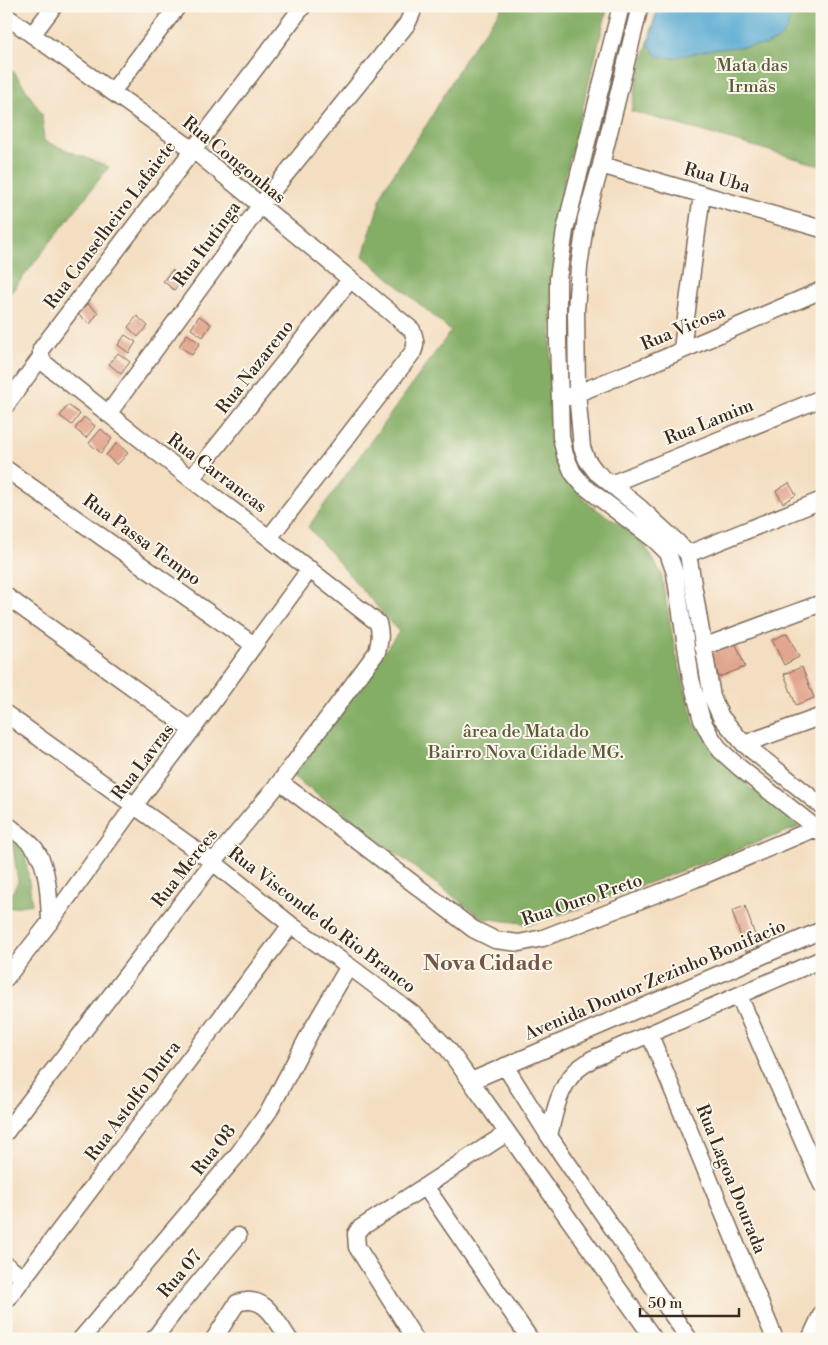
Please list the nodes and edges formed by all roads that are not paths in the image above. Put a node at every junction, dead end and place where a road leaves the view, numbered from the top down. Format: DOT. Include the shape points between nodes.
graph roads {
  1 [pos="54,6"];
  2 [pos="178,6"];
  3 [pos="302,6"];
  4 [pos="413,6"];
  5 [pos="621,6"];
  6 [pos="640,6"];
  7 [pos="6,16"];
  8 [pos="32,34"];
  9 [pos="112,92"];
  10 [pos="192,149"];
  11 [pos="601,165"];
  12 [pos="702,194"];
  13 [pos="260,206"];
  14 [pos="822,229"];
  15 [pos="350,280"];
  16 [pos="822,290"];
  17 [pos="682,349"];
  18 [pos="41,353"];
  19 [pos="577,392"];
  20 [pos="822,398"];
  21 [pos="560,401"];
  22 [pos="6,405"];
  23 [pos="108,414"];
  24 [pos="6,469"];
  25 [pos="191,479"];
  26 [pos="611,484"];
  27 [pos="822,500"];
  28 [pos="269,538"];
  29 [pos="688,554"];
  30 [pos="310,569"];
  31 [pos="6,596"];
  32 [pos="822,603"];
  33 [pos="378,623"];
  34 [pos="254,645"];
  35 [pos="703,648"];
  36 [pos="6,714"];
  37 [pos="822,716"];
  38 [pos="192,730"];
  39 [pos="744,744"];
  40 [pos="280,782"];
  41 [pos="134,806"];
  42 [pos="822,806"];
  43 [pos="6,824"];
  44 [pos="819,831"];
  45 [pos="213,862"];
  46 [pos="50,922"];
  47 [pos="291,924"];
  48 [pos="822,930"];
  49 [pos="822,959"];
  50 [pos="349,966"];
  51 [pos="6,978"];
  52 [pos="739,996"];
  53 [pos="650,1035"];
  54 [pos="505,1066"];
  55 [pos="471,1081"];
  56 [pos="6,1132"];
  57 [pos="507,1133"];
  58 [pos="549,1136"];
  59 [pos="822,1185"];
  60 [pos="425,1186"];
  61 [pos="238,1236"];
  62 [pos="6,1265"];
  63 [pos="24,1279"];
  64 [pos="6,1301"];
  65 [pos="822,1313"];
  66 [pos="80,1339"];
  67 [pos="154,1339"];
  68 [pos="214,1339"];
  69 [pos="289,1339"];
  70 [pos="415,1339"];
  71 [pos="530,1339"];
  72 [pos="654,1339"];
  73 [pos="688,1339"];
  74 [pos="775,1339"];
  75 [pos="810,1339"];
  1 -- 8 [label="street"];
  2 -- 9 [label="street"];
  3 -- 10 [label="street, Rua Conselheiro Lafaiete"];
  4 -- 13 [label="street, Rua Itutinga" via="407,24"];
  5 -- 21 [label="street" via="565,230 558,280"];
  6 -- 11 [label="street"];
  7 -- 8 [label="street, Rua Congonhas"];
  8 -- 9 [label="street, Rua Congonhas"];
  9 -- 10 [label="street, Rua Congonhas"];
  10 -- 13 [label="street, Rua Congonhas"];
  10 -- 18 [label="street, Rua Conselheiro Lafaiete"];
  11 -- 12 [label="street, Rua Uba"];
  11 -- 19 [label="street" via="586,218 579,267"];
  12 -- 14 [label="street, Rua Uba"];
  12 -- 17 [label="street"];
  13 -- 15 [label="street, Rua Congonhas"];
  13 -- 23 [label="street, Rua Itutinga"];
  15 -- 25 [label="street, Rua Nazareno"];
  15 -- 28 [label="street, Rua Congonhas" via="412,330 416,346"];
  16 -- 17 [label="street, Rua Vicosa"];
  17 -- 19 [label="street, Rua Vicosa"];
  18 -- 22 [label="street, Rua Conselheiro Lafaiete"];
  18 -- 23 [label="street, Rua Carrancas" via="44,362"];
  19 -- 21 [label="street, Rua Vicosa"];
  19 -- 26 [label="street" via="582,448 596,472"];
  20 -- 26 [label="street, Rua Lamim"];
  21 -- 44 [label="street" via="561,437 573,472 584,486 668,553 675,573 691,679 702,720 711,737 740,768"];
  23 -- 25 [label="street, Rua Carrancas"];
  24 -- 34 [label="street, Rua Passa Tempo"];
  25 -- 28 [label="street, Rua Carrancas"];
  26 -- 29 [label="street"];
  27 -- 29 [label="street"];
  28 -- 30 [label="street, Rua Carrancas"];
  29 -- 35 [label="street"];
  30 -- 33 [label="street, Rua Carrancas"];
  30 -- 34 [label="street, Rua Lavras"];
  31 -- 38 [label="street"];
  32 -- 35 [label="street"];
  33 -- 40 [label="street, Rua Merces" via="381,632 376,652"];
  34 -- 38 [label="street, Rua Lavras"];
  35 -- 39 [label="street" via="712,697 721,717"];
  36 -- 41 [label="street, Rua Visconde do Rio Branco"];
  37 -- 39 [label="street"];
  38 -- 41 [label="street, Rua Lavras"];
  39 -- 42 [label="street"];
  40 -- 44 [label="street, Rua Ouro Preto" via="473,929 495,940 519,943 598,918"];
  40 -- 45 [label="street, Rua Merces"];
  41 -- 45 [label="street, Rua Visconde do Rio Branco"];
  41 -- 46 [label="street, Rua Lavras"];
  43 -- 46 [label="street" via="36,850 43,866"];
  45 -- 47 [label="street, Rua Visconde do Rio Branco"];
  45 -- 56 [label="street, Rua Merces"];
  46 -- 51 [label="street, Rua Lavras"];
  47 -- 50 [label="street, Rua Visconde do Rio Branco"];
  47 -- 63 [label="street, Rua Astolfo Dutra"];
  48 -- 54 [label="street, Avenida Doutor Zezinho Bonifacio"];
  49 -- 52 [label="street"];
  50 -- 55 [label="street, Rua Visconde do Rio Branco" via="417,1017"];
  50 -- 66 [label="street, Rua 08" via="269,1110 238,1154"];
  52 -- 53 [label="street"];
  52 -- 59 [label="street"];
  53 -- 58 [label="street" via="592,1059 576,1071 556,1105"];
  53 -- 74 [label="street, Rua Lagoa Dourada"];
  54 -- 55 [label="street, Avenida Doutor Zezinho Bonifacio"];
  54 -- 58 [label="street"];
  55 -- 57 [label="street"];
  57 -- 60 [label="street"];
  57 -- 72 [label="street"];
  58 -- 73 [label="street"];
  60 -- 70 [label="street" via="356,1234 358,1247"];
  60 -- 71 [label="street"];
  61 -- 67 [label="street, Rua 07"];
  62 -- 63 [label="street"];
  63 -- 64 [label="street, Rua Astolfo Dutra"];
  65 -- 75 [label="street"];
  68 -- 69 [label="street" via="237,1303 246,1300 263,1304"];
}
